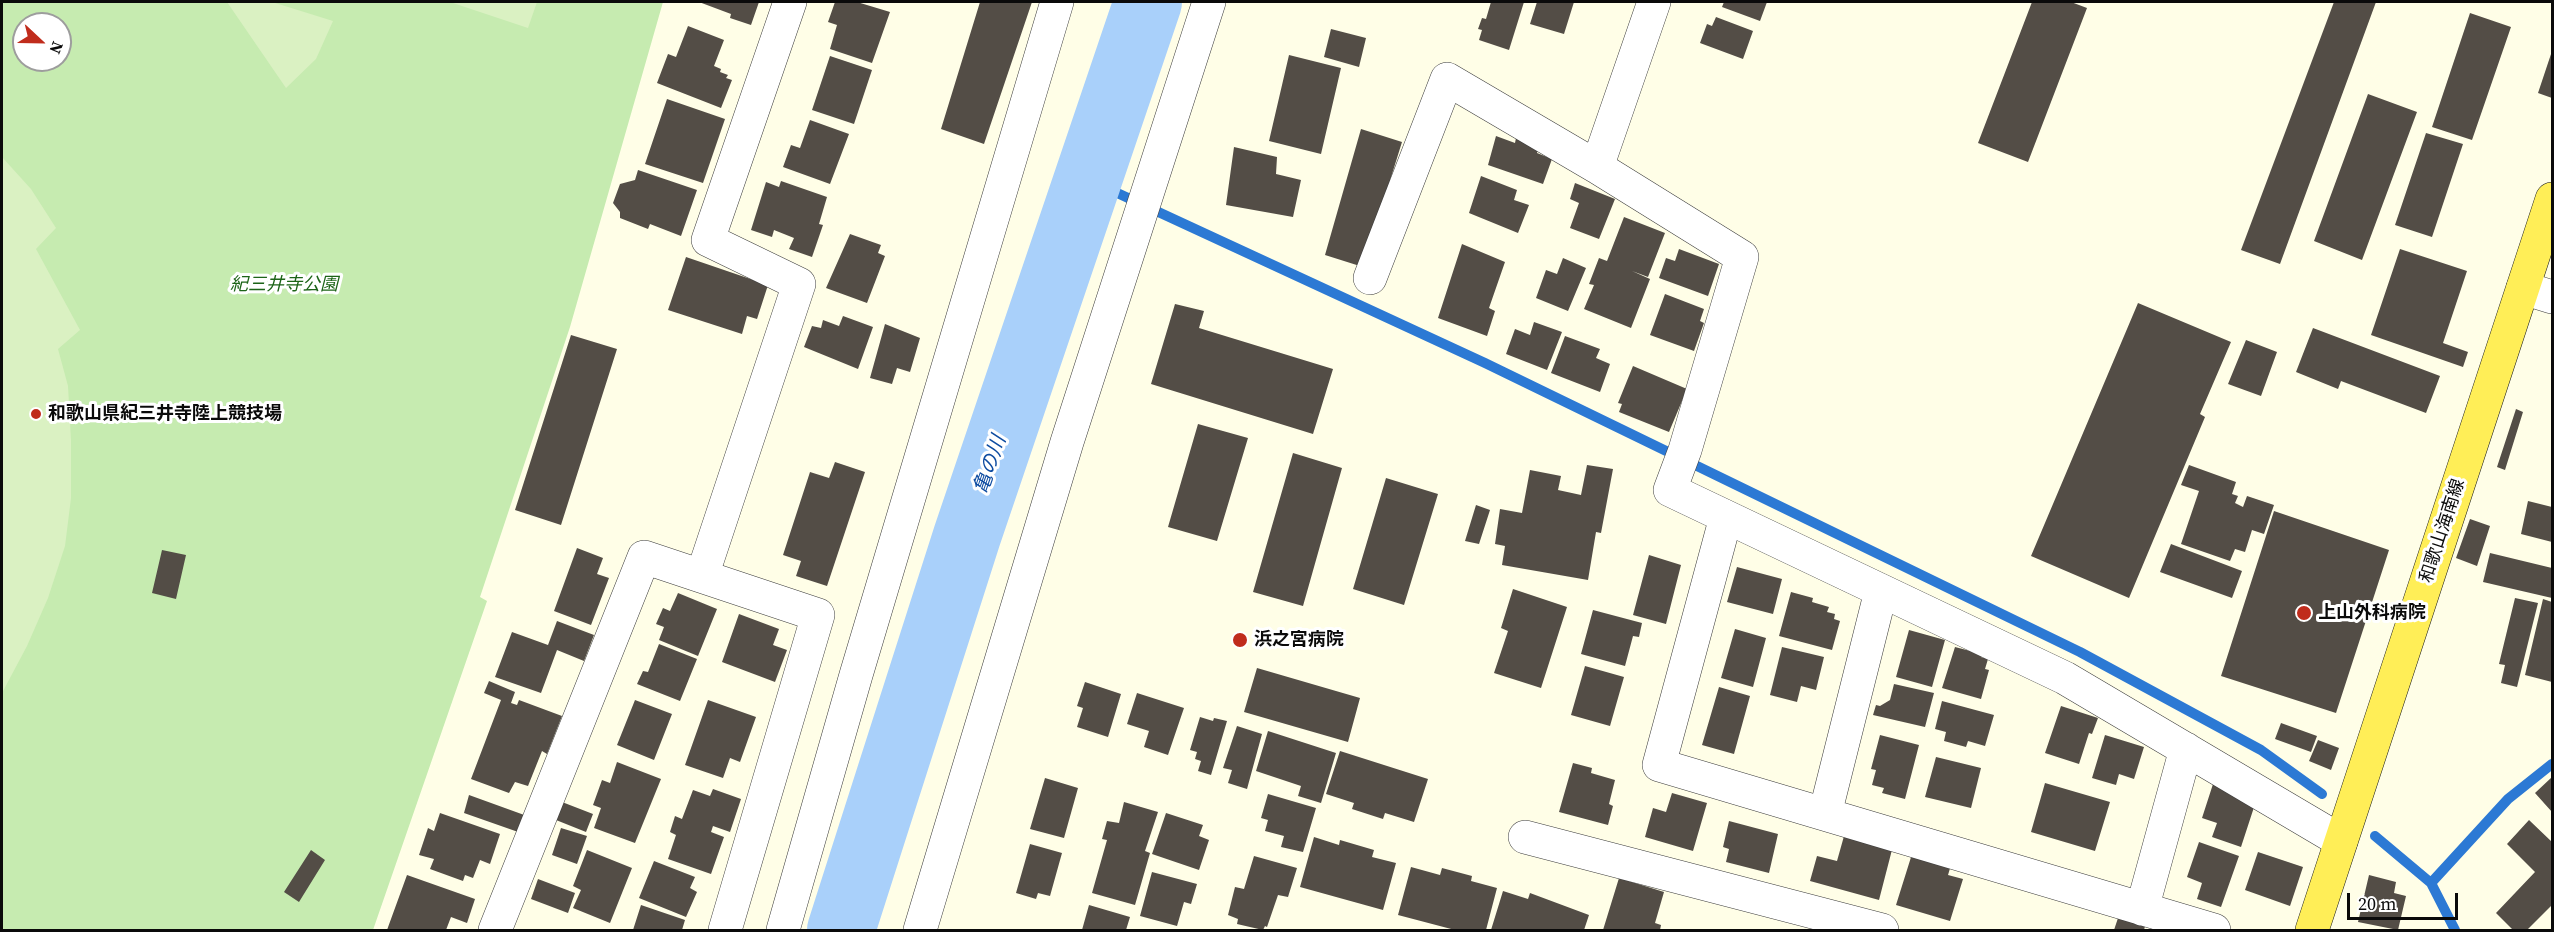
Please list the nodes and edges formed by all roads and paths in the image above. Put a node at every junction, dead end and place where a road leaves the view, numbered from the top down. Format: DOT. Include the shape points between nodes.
graph roads {
  1 [pos="790,2"];
  2 [pos="1057,2"];
  3 [pos="1209,2"];
  4 [pos="1654,2"];
  5 [pos="1597,166"];
  6 [pos="2553,199"];
  7 [pos="1370,278"];
  8 [pos="2538,292"];
  9 [pos="1726,518"];
  10 [pos="702,576"];
  11 [pos="1881,591"];
  12 [pos="2186,749"];
  13 [pos="1825,814"];
  14 [pos="1525,837"];
  15 [pos="2341,841"];
  16 [pos="2142,909"];
  17 [pos="495,930"];
  18 [pos="725,930"];
  19 [pos="783,930"];
  20 [pos="920,930"];
  21 [pos="1882,930"];
  22 [pos="2214,930"];
  23 [pos="2312,930"];
  1 -- 10 [label="street" via="708,240 799,284"];
  2 -- 19 [label="street"];
  3 -- 20 [label="street" via="1067,442"];
  4 -- 5 [label="street"];
  5 -- 7 [label="street" via="1448,79"];
  5 -- 9 [label="street" via="1742,257 1670,490"];
  6 -- 8 [label="main road, 和歌山海南線"];
  8 -- 15 [label="main road, 和歌山海南線"];
  9 -- 11 [label="street"];
  9 -- 13 [label="street" via="1659,765"];
  10 -- 17 [label="street" via="644,557"];
  10 -- 18 [label="street" via="818,615"];
  11 -- 12 [label="street" via="2065,678"];
  11 -- 13 [label="street"];
  12 -- 15 [label="street"];
  12 -- 16 [label="street"];
  13 -- 16 [label="street"];
  14 -- 21 [label="street"];
  15 -- 23 [label="main road, 和歌山海南線"];
  16 -- 22 [label="street"];
}
